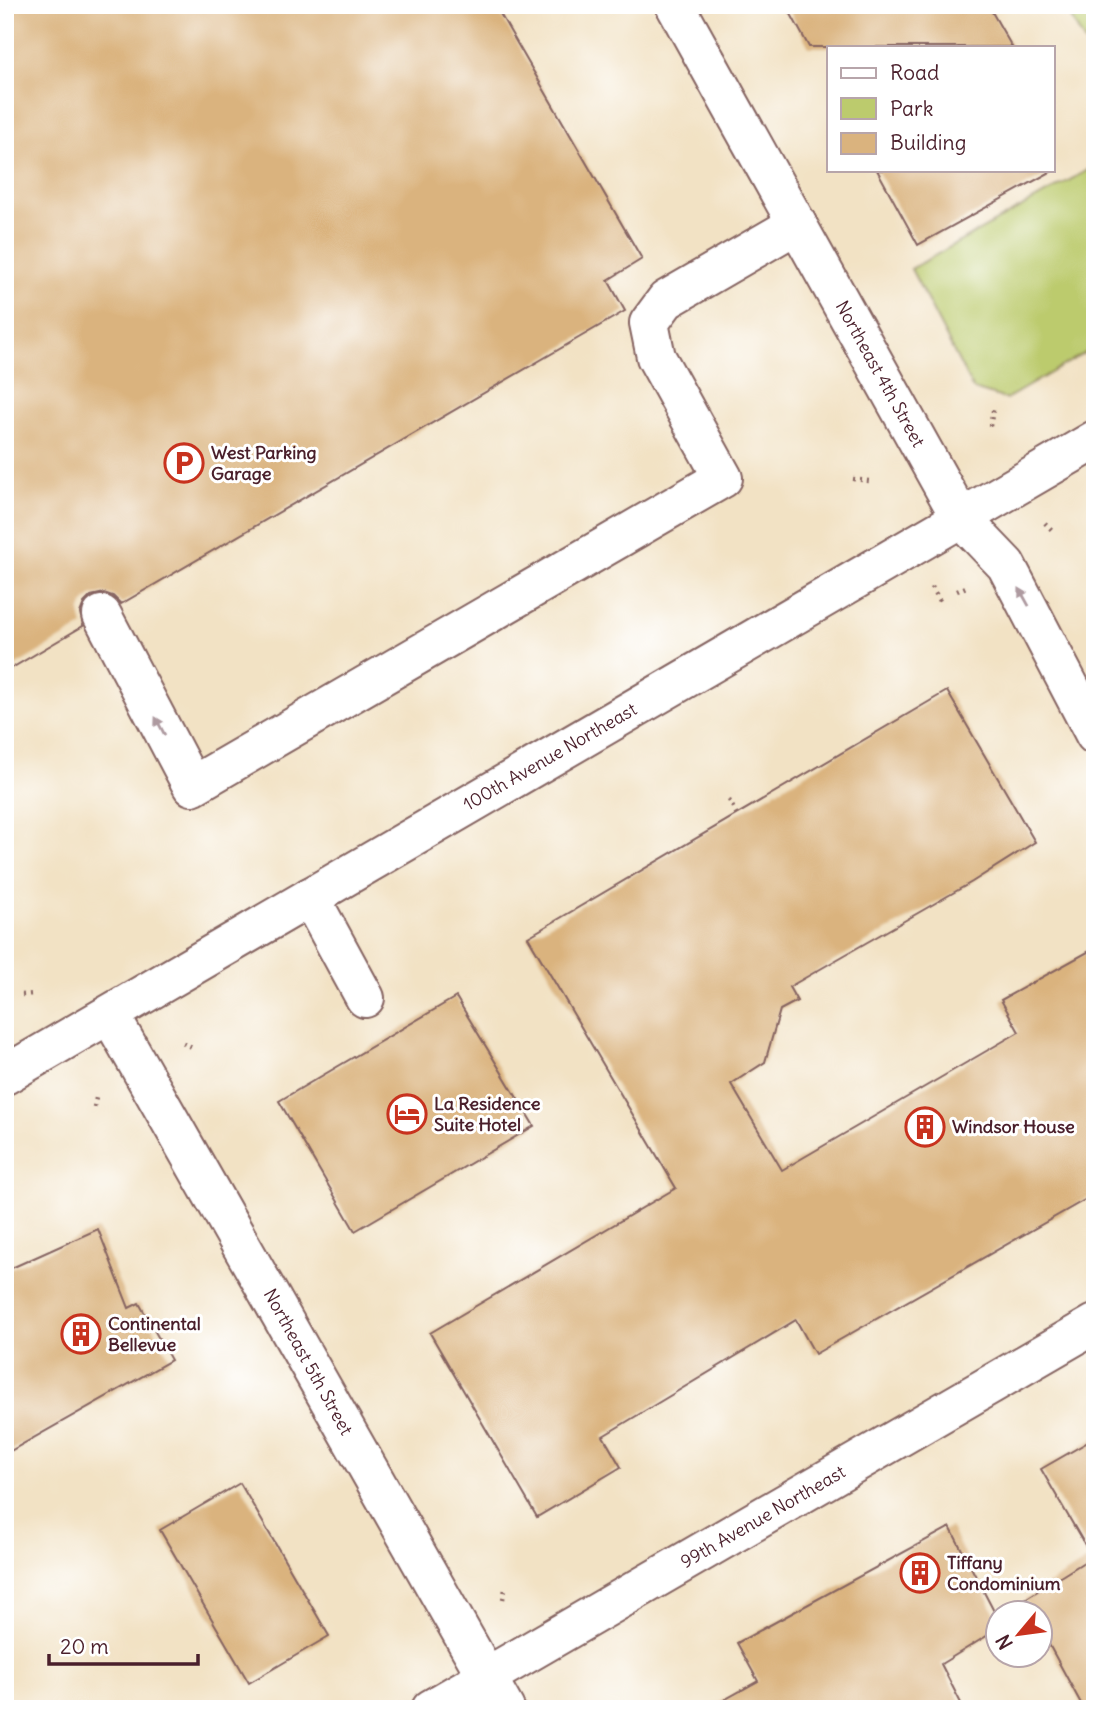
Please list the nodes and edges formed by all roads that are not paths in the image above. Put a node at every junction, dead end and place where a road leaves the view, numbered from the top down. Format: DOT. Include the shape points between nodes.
graph roads {
  1 [pos="674,5"];
  2 [pos="797,224"];
  3 [pos="1095,440"];
  4 [pos="960,517"];
  5 [pos="102,615"];
  6 [pos="1095,735"];
  7 [pos="310,897"];
  8 [pos="365,999"];
  9 [pos="110,1015"];
  10 [pos="5,1075"];
  11 [pos="1095,1324"];
  12 [pos="496,1693"];
  13 [pos="431,1709"];
  1 -- 2 [label="main road, Northeast 4th Street"];
  2 -- 4 [label="main road, Northeast 4th Street"];
  2 -- 5 [label="main road, one-way" via="666,300 649,324 656,357 723,478 192,786"];
  3 -- 4 [label="main road, 100th Avenue Northeast"];
  6 -- 4 [label="main road, Northeast 4th Street, one-way" via="1006,565"];
  4 -- 7 [label="main road, 100th Avenue Northeast"];
  7 -- 8 [label="main road"];
  7 -- 9 [label="main road, 100th Avenue Northeast"];
  9 -- 10 [label="main road, 100th Avenue Northeast"];
  9 -- 12 [label="main road, Northeast 5th Street"];
  11 -- 12 [label="main road, 99th Avenue Northeast"];
  12 -- 13 [label="main road, 99th Avenue Northeast"];
}
